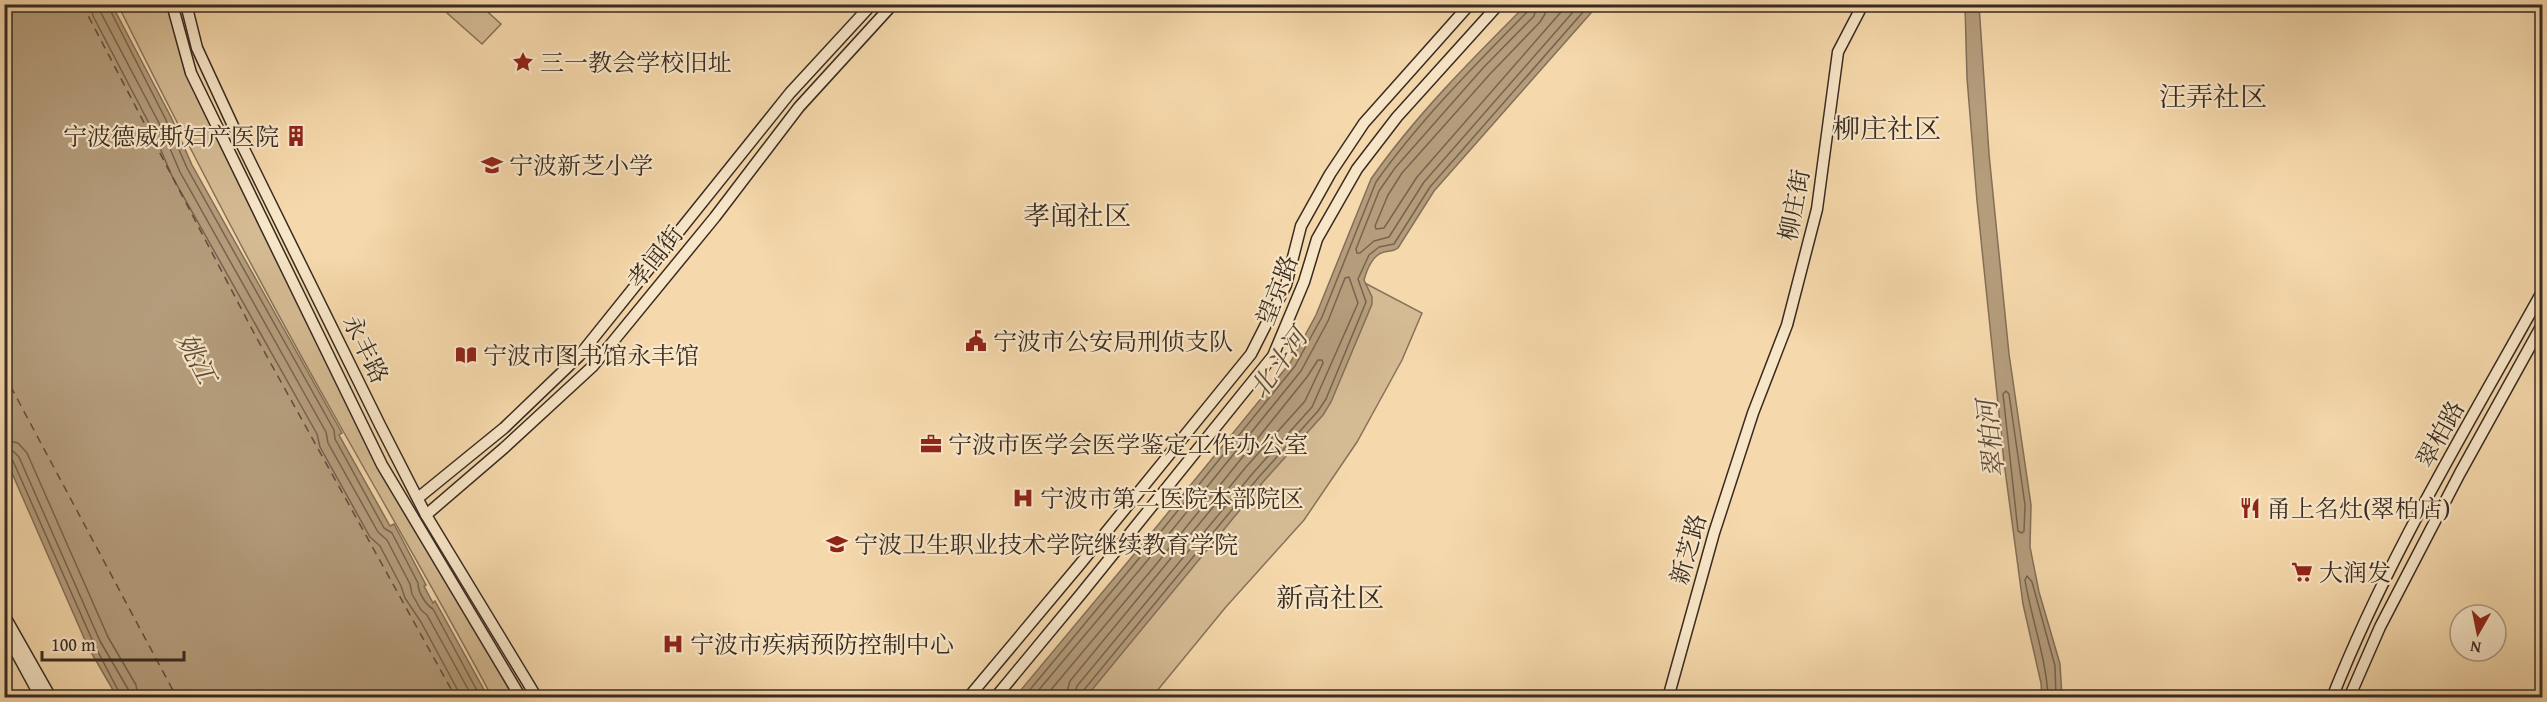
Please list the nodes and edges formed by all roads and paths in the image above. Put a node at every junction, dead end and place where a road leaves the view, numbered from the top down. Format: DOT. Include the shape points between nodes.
graph roads {
  1 [pos="172,4"];
  2 [pos="186,4"];
  3 [pos="872,4"];
  4 [pos="893,4"];
  5 [pos="1470,4"];
  6 [pos="1499,4"];
  7 [pos="1863,4"];
  8 [pos="2542,291"];
  9 [pos="2542,325"];
  10 [pos="1753,413"];
  11 [pos="418,498"];
  12 [pos="426,515"];
  13 [pos="4,615"];
  14 [pos="4,630"];
  15 [pos="40,698"];
  16 [pos="51,698"];
  17 [pos="521,698"];
  18 [pos="537,698"];
  19 [pos="968,698"];
  20 [pos="994,698"];
  21 [pos="1668,698"];
  22 [pos="2332,698"];
  23 [pos="2349,698"];
  1 -- 17 [label="main road, 永丰路" via="190,73 382,465"];
  2 -- 11 [label="main road, 永丰路" via="197,48 241,143"];
  3 -- 11 [label="main road, 孝闻街" via="790,93 579,356 504,428"];
  4 -- 12 [label="main road, 孝闻街" via="799,107 593,366"];
  5 -- 19 [label="main road, 望京路" via="1364,123 1330,174 1301,226 1286,285 1251,354"];
  6 -- 20 [label="main road, 望京路" via="1397,117 1357,169 1317,239 1273,356"];
  7 -- 10 [label="main road, 柳庄街" via="1838,52 1817,210 1787,325"];
  8 -- 22 [label="main road, 翠柏路" via="2414,525 2352,648"];
  9 -- 23 [label="main road, 翠柏路" via="2380,627"];
  10 -- 21 [label="main road, 新芝路" via="1714,533"];
  11 -- 12 [label="main road, 永丰路"];
  12 -- 18 [label="main road, 永丰路"];
  13 -- 16 [label="main road"];
  14 -- 15 [label="main road"];
}
